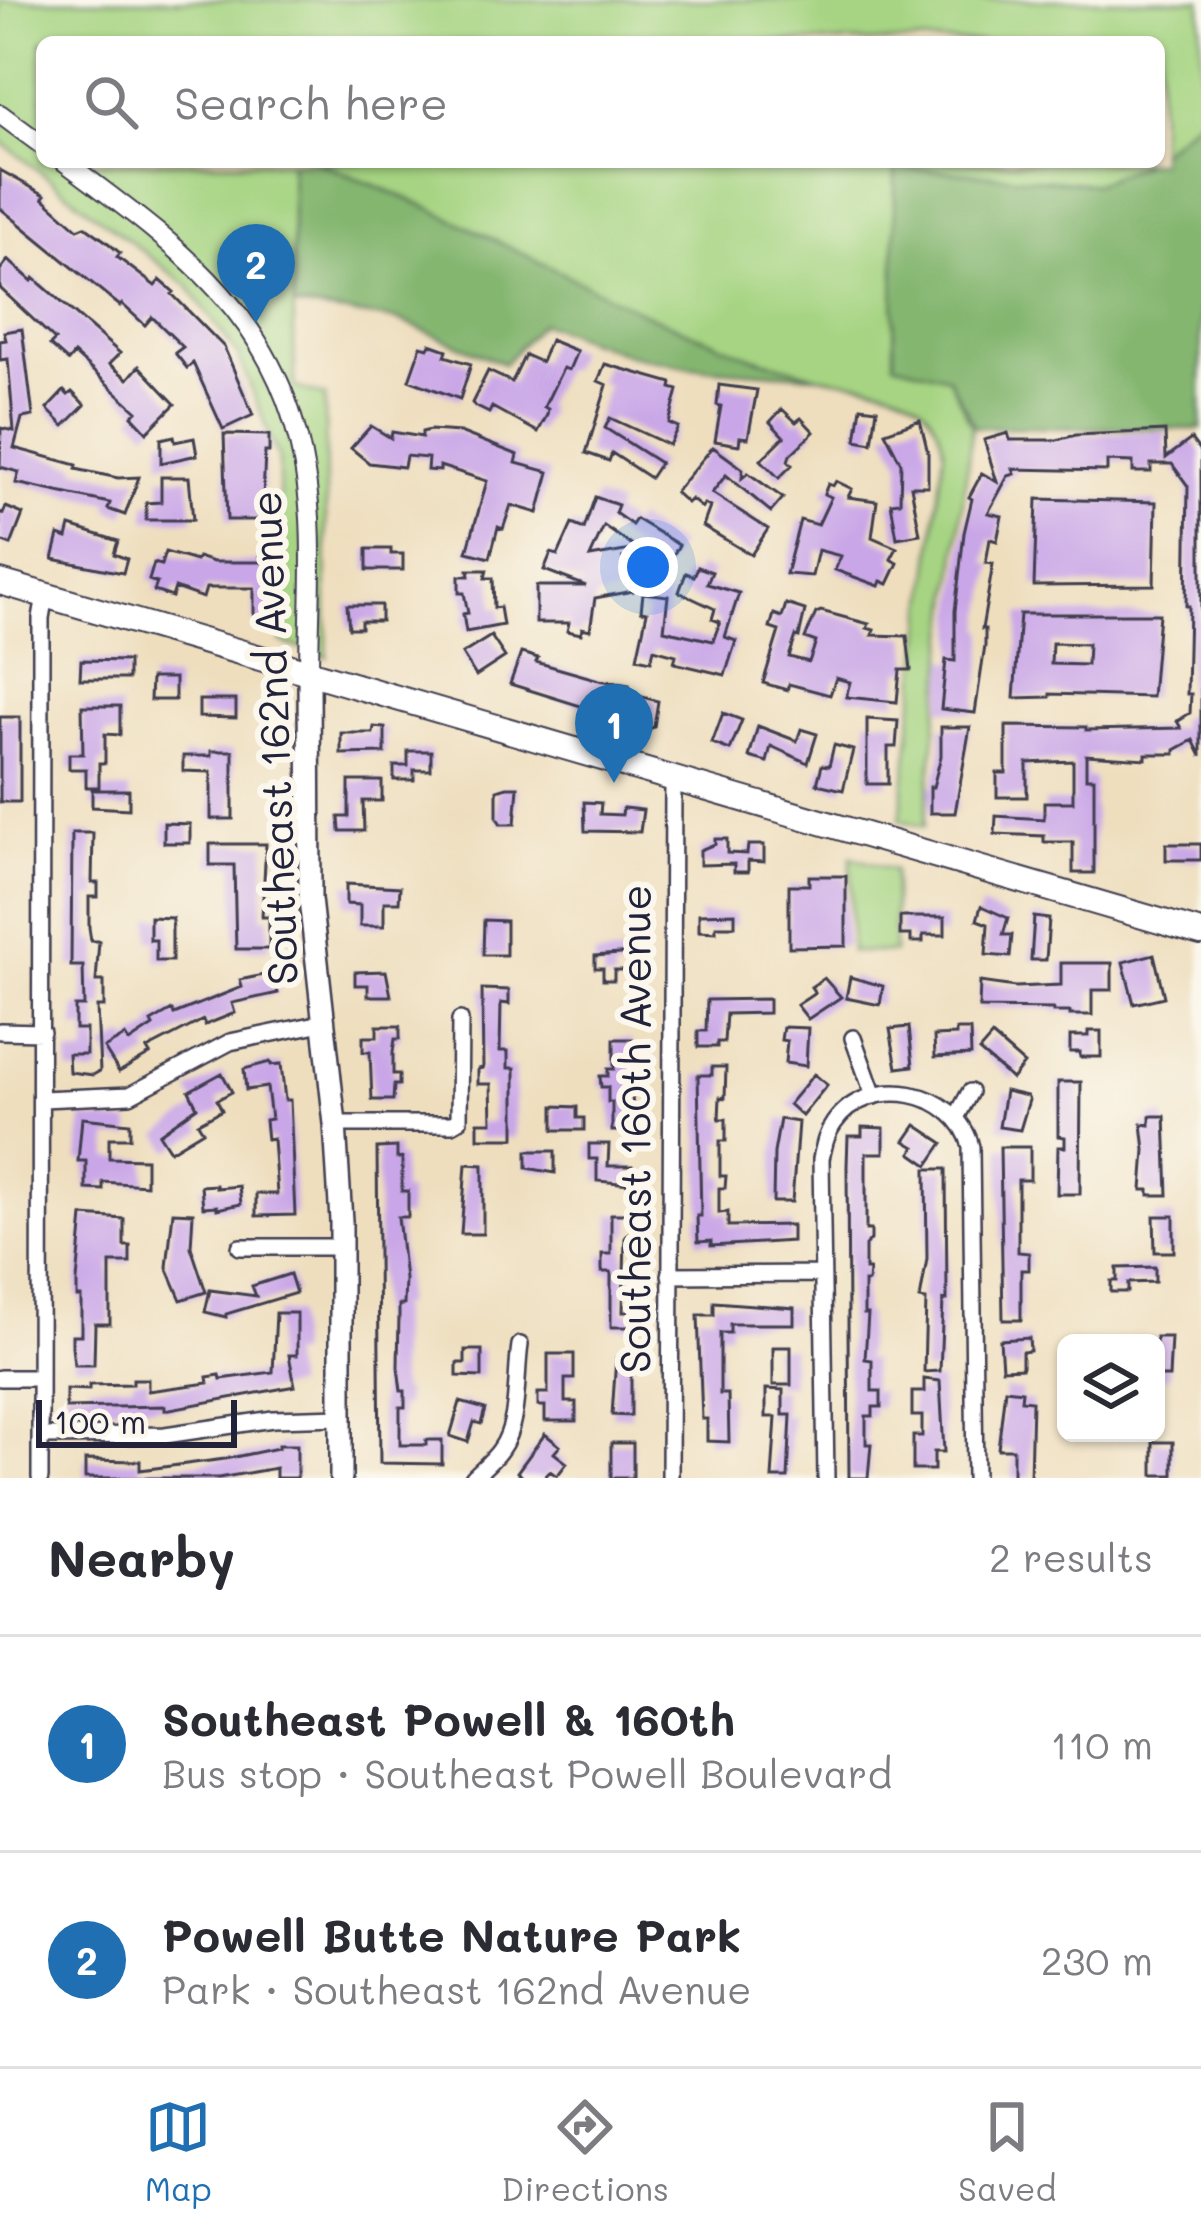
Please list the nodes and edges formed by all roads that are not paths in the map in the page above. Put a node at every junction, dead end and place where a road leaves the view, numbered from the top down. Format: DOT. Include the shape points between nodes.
graph roads {
  1 [pos="0,114"];
  2 [pos="36,141"];
  3 [pos="73,168"];
  4 [pos="0,582"];
  5 [pos="45,596"];
  6 [pos="309,674"];
  7 [pos="673,780"];
  8 [pos="1201,932"];
  9 [pos="460,1020"];
  10 [pos="322,1023"];
  11 [pos="0,1031"];
  12 [pos="42,1032"];
  13 [pos="853,1038"];
  14 [pos="970,1092"];
  15 [pos="874,1096"];
  16 [pos="42,1099"];
  17 [pos="957,1116"];
  18 [pos="335,1124"];
  19 [pos="240,1247"];
  20 [pos="341,1247"];
  21 [pos="821,1274"];
  22 [pos="670,1275"];
  23 [pos="520,1345"];
  24 [pos="0,1378"];
  25 [pos="40,1378"];
  26 [pos="341,1417"];
  27 [pos="40,1436"];
  28 [pos="40,1478"];
  29 [pos="341,1478"];
  30 [pos="473,1478"];
  31 [pos="670,1478"];
  32 [pos="826,1478"];
  33 [pos="975,1478"];
  1 -- 2 [label="street"];
  3 -- 6 [label="street, Southeast 162nd Avenue" via="201,268 245,321 280,384 307,482"];
  4 -- 5 [label="main road"];
  5 -- 6 [label="main road"];
  5 -- 12 [label="street"];
  6 -- 7 [label="main road"];
  6 -- 10 [label="main road, Southeast 162nd Avenue" via="309,877"];
  7 -- 8 [label="main road"];
  7 -- 22 [label="street, Southeast 160th Avenue"];
  9 -- 18 [label="street" via="459,1120"];
  10 -- 16 [label="street" via="230,1042 130,1095"];
  10 -- 18 [label="main road, Southeast 162nd Avenue"];
  11 -- 12 [label="street"];
  12 -- 16 [label="street"];
  13 -- 15 [label="street"];
  14 -- 17 [label="street"];
  15 -- 17 [label="street" via="923,1096"];
  15 -- 21 [label="street" via="842,1113 825,1140"];
  16 -- 25 [label="street"];
  17 -- 33 [label="street" via="973,1171"];
  18 -- 20 [label="main road, Southeast 162nd Avenue"];
  19 -- 20 [label="street"];
  20 -- 26 [label="main road, Southeast 162nd Avenue"];
  21 -- 22 [label="street"];
  21 -- 32 [label="street"];
  22 -- 31 [label="street, Southeast 160th Avenue"];
  23 -- 30 [label="street" via="508,1436"];
  24 -- 25 [label="street"];
  25 -- 27 [label="street"];
  26 -- 27 [label="street" via="165,1435"];
  26 -- 29 [label="main road, Southeast 162nd Avenue"];
  27 -- 28 [label="street"];
}
